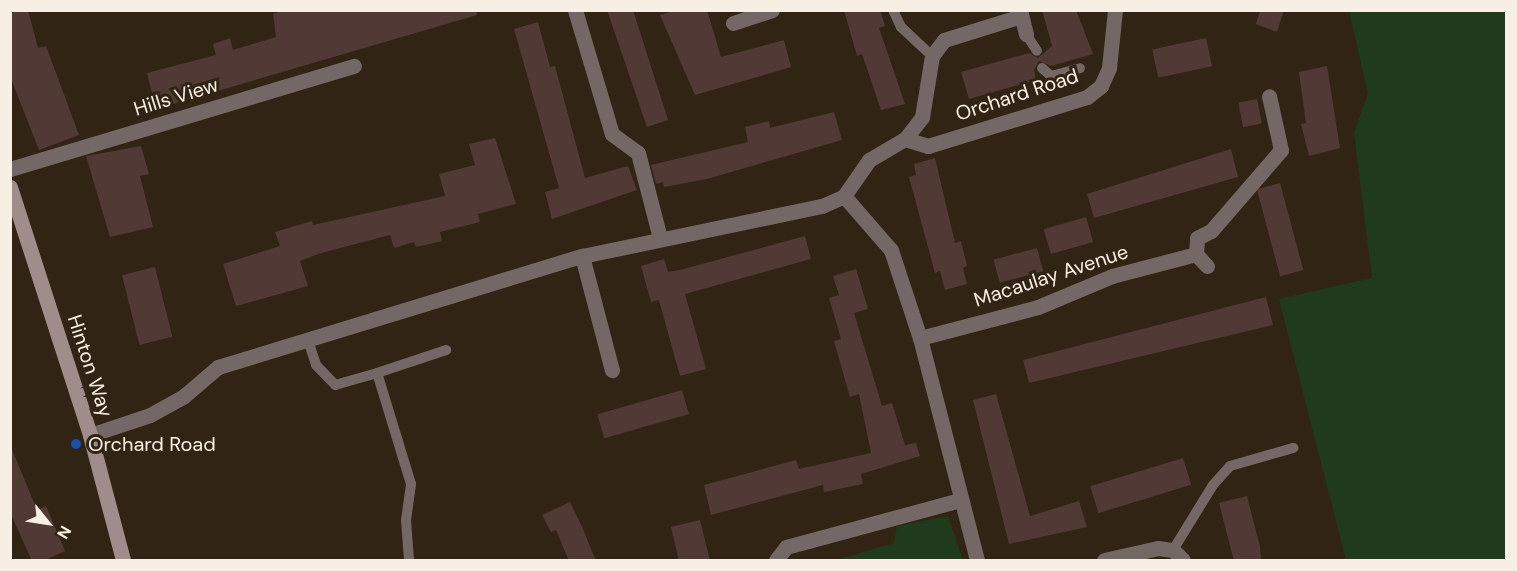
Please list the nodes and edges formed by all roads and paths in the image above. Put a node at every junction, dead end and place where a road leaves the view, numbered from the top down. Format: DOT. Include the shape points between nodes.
graph roads {
  1 [pos="575,10"];
  2 [pos="772,10"];
  3 [pos="893,10"];
  4 [pos="1115,10"];
  5 [pos="755,13"];
  6 [pos="1021,13"];
  7 [pos="733,23"];
  8 [pos="1026,34"];
  9 [pos="1037,51"];
  10 [pos="932,56"];
  11 [pos="354,66"];
  12 [pos="1042,68"];
  13 [pos="1080,68"];
  14 [pos="1269,96"];
  15 [pos="905,139"];
  16 [pos="10,169"];
  17 [pos="10,187"];
  18 [pos="844,196"];
  19 [pos="660,238"];
  20 [pos="1196,254"];
  21 [pos="582,256"];
  22 [pos="1207,266"];
  23 [pos="920,338"];
  24 [pos="308,340"];
  25 [pos="446,350"];
  26 [pos="612,370"];
  27 [pos="377,373"];
  28 [pos="90,435"];
  29 [pos="1293,447"];
  30 [pos="960,500"];
  31 [pos="1178,556"];
  32 [pos="123,561"];
  33 [pos="409,561"];
  34 [pos="776,561"];
  35 [pos="977,561"];
  36 [pos="1104,561"];
  1 -- 19 [label="street" via="612,134 638,153"];
  2 -- 5 [label="street"];
  3 -- 10 [label="lane" via="901,27"];
  4 -- 15 [label="street, Orchard Road" via="1109,68 1101,86 1087,98 928,146"];
  5 -- 7 [label="street"];
  6 -- 8 [label="street"];
  6 -- 10 [label="street" via="944,40"];
  8 -- 9 [label="lane"];
  10 -- 15 [label="street" via="928,100 922,117"];
  11 -- 16 [label="street, Hills View"];
  12 -- 13 [label="lane" via="1051,76"];
  14 -- 20 [label="street" via="1281,150 1211,231 1197,238"];
  15 -- 18 [label="street" via="870,160"];
  17 -- 28 [label="street, Hinton Way"];
  18 -- 19 [label="street" via="822,206"];
  18 -- 23 [label="street" via="891,250"];
  19 -- 21 [label="street"];
  20 -- 22 [label="street"];
  20 -- 23 [label="street, Macaulay Avenue" via="1112,276 1038,307"];
  21 -- 24 [label="street"];
  21 -- 26 [label="street"];
  23 -- 30 [label="street"];
  24 -- 27 [label="lane" via="316,365 335,386"];
  24 -- 28 [label="street" via="218,367 184,396 150,415"];
  25 -- 27 [label="lane"];
  27 -- 33 [label="lane" via="411,484 406,520"];
  28 -- 32 [label="street, Hinton Way"];
  29 -- 31 [label="lane" via="1230,466 1213,484"];
  30 -- 34 [label="street" via="786,547"];
  30 -- 35 [label="street"];
  31 -- 36 [label="street" via="1158,548"];
}
